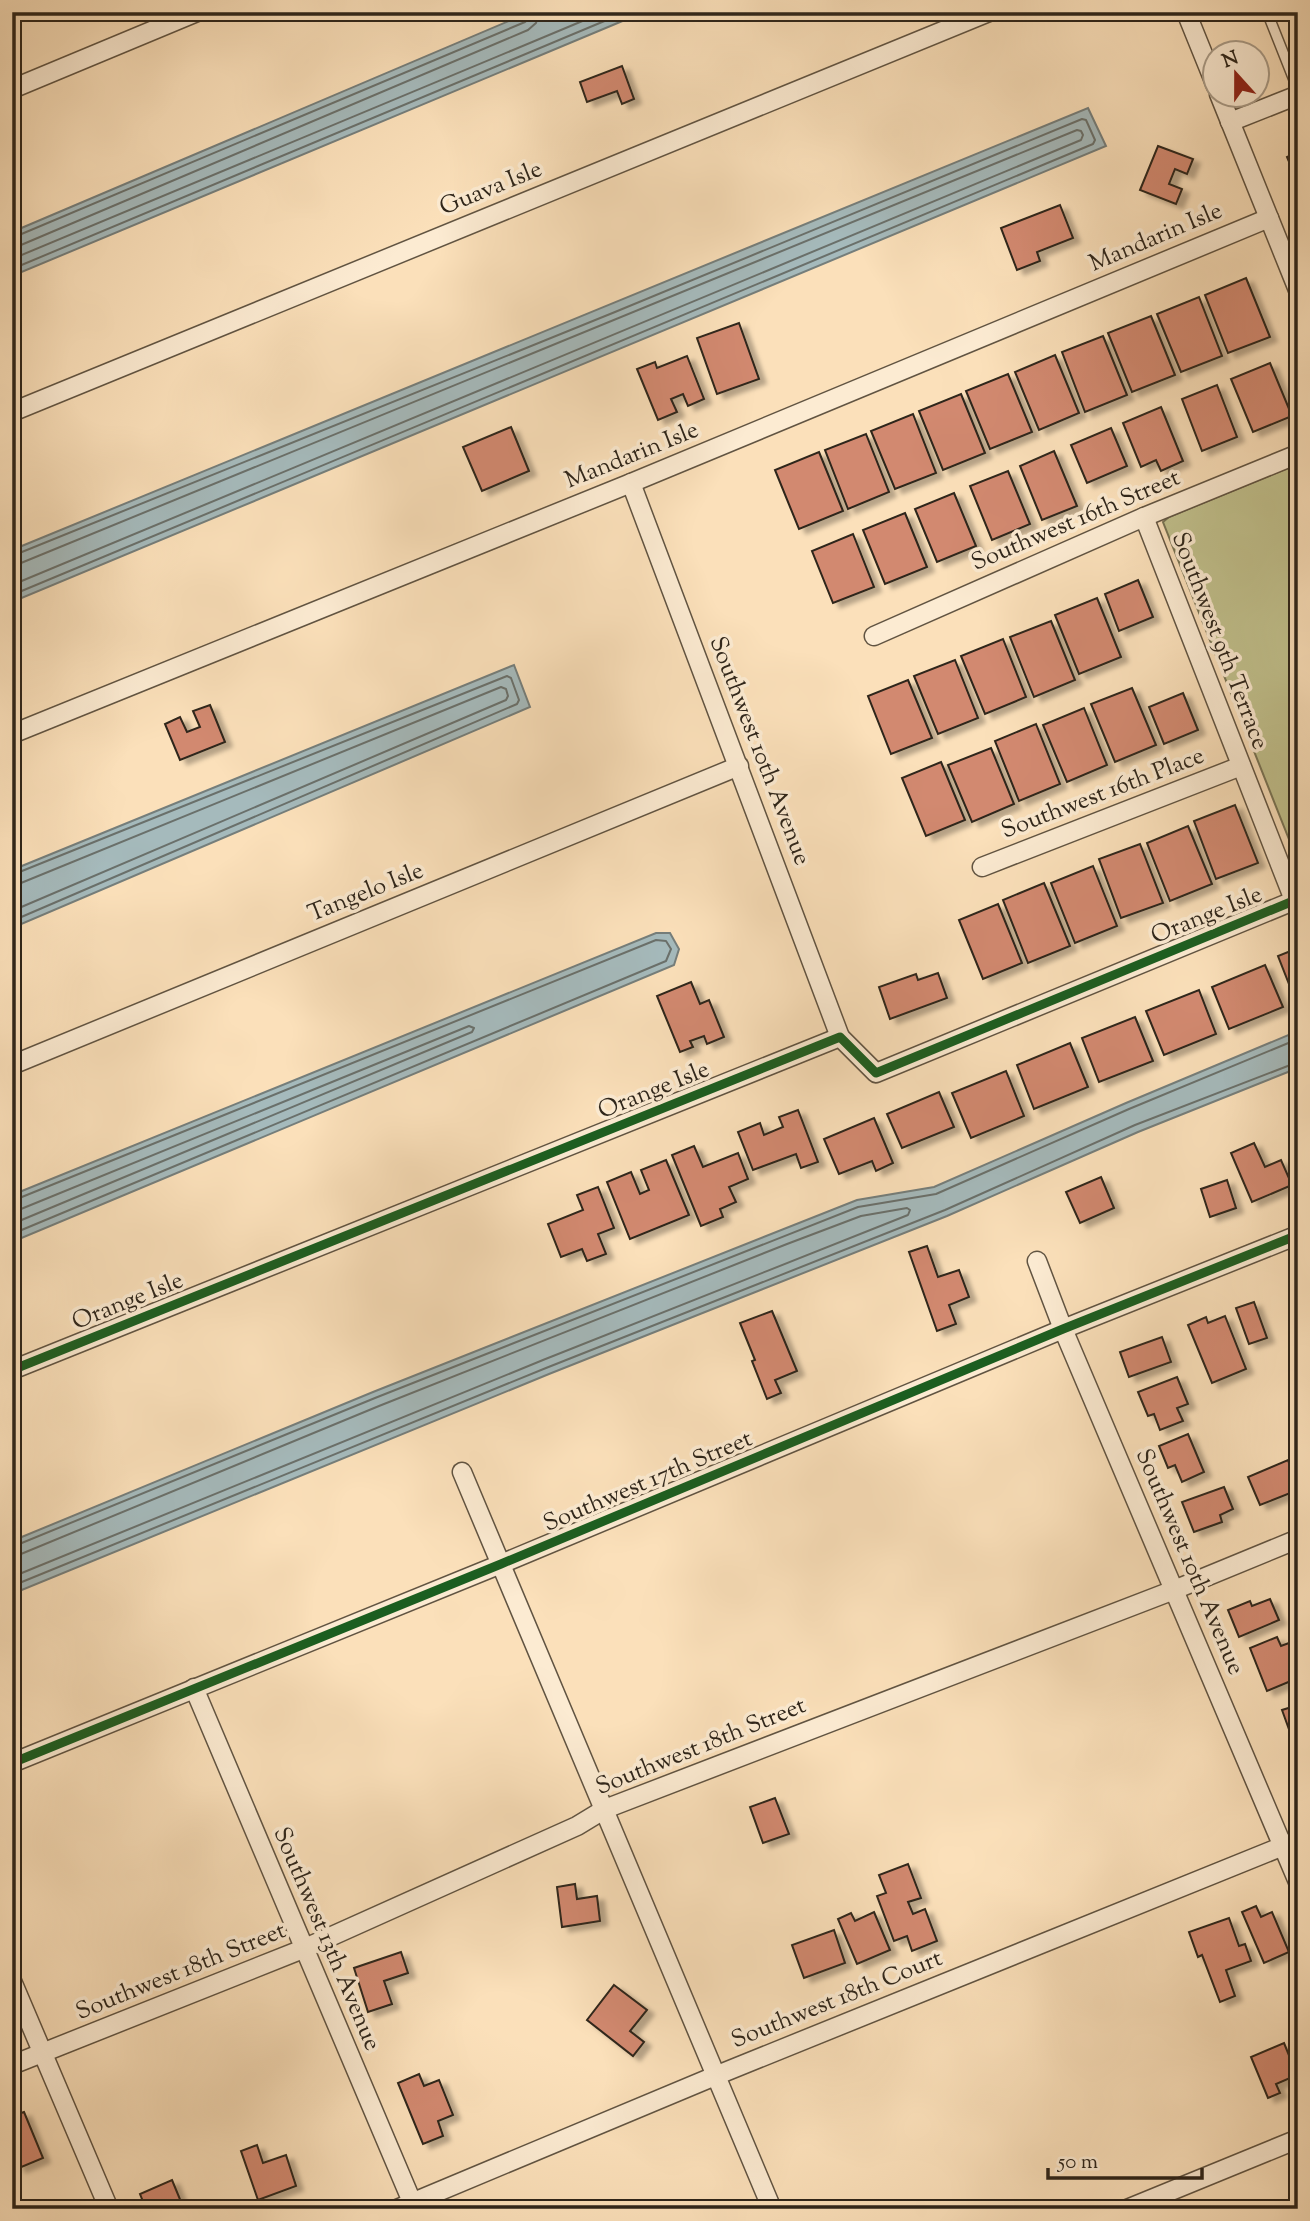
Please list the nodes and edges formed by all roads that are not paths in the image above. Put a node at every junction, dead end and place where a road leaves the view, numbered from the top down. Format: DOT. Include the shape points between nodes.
graph roads {
  1 [pos="197,12"];
  2 [pos="989,12"];
  3 [pos="1186,12"];
  4 [pos="1267,12"];
  5 [pos="1202,51"];
  6 [pos="12,89"];
  7 [pos="1298,90"];
  8 [pos="1298,95"];
  9 [pos="1224,108"];
  10 [pos="1230,122"];
  11 [pos="1269,218"];
  12 [pos="1298,290"];
  13 [pos="12,412"];
  14 [pos="1298,454"];
  15 [pos="631,484"];
  16 [pos="1144,517"];
  17 [pos="874,636"];
  18 [pos="12,734"];
  19 [pos="738,766"];
  20 [pos="1241,766"];
  21 [pos="982,867"];
  22 [pos="1296,900"];
  23 [pos="840,1037"];
  24 [pos="12,1065"];
  25 [pos="1298,1235"];
  26 [pos="1037,1261"];
  27 [pos="1063,1329"];
  28 [pos="12,1370"];
  29 [pos="462,1472"];
  30 [pos="1298,1539"];
  31 [pos="501,1564"];
  32 [pos="1174,1590"];
  33 [pos="194,1688"];
  34 [pos="12,1763"];
  35 [pos="605,1809"];
  36 [pos="1290,1843"];
  37 [pos="1298,1882"];
  38 [pos="303,1949"];
  39 [pos="12,1981"];
  40 [pos="43,2053"];
  41 [pos="12,2065"];
  42 [pos="715,2076"];
  43 [pos="1298,2139"];
  44 [pos="408,2207"];
  45 [pos="108,2209"];
  46 [pos="772,2209"];
  47 [pos="1127,2209"];
  1 -- 6 [label="street"];
  2 -- 13 [label="street, Guava Isle"];
  3 -- 5 [label="street"];
  4 -- 7 [label="lane"];
  8 -- 10 [label="street"];
  9 -- 10 [label="street"];
  10 -- 11 [label="street"];
  11 -- 12 [label="street"];
  11 -- 15 [label="street, Mandarin Isle"];
  14 -- 16 [label="street, Southwest 16th Street"];
  15 -- 18 [label="street, Mandarin Isle"];
  15 -- 19 [label="street, Southwest 10th Avenue"];
  16 -- 17 [label="street, Southwest 16th Street"];
  16 -- 20 [label="street, Southwest 9th Terrace"];
  19 -- 23 [label="street, Southwest 10th Avenue"];
  19 -- 24 [label="street, Tangelo Isle"];
  20 -- 21 [label="street, Southwest 16th Place"];
  20 -- 22 [label="street, Southwest 9th Terrace"];
  22 -- 23 [label="street, Orange Isle" via="876,1073"];
  23 -- 28 [label="street, Orange Isle"];
  25 -- 27 [label="street, Southwest 17th Street"];
  26 -- 27 [label="street, Southwest 10th Avenue"];
  27 -- 31 [label="street, Southwest 17th Street"];
  27 -- 32 [label="street, Southwest 10th Avenue"];
  29 -- 31 [label="street"];
  30 -- 32 [label="street, Southwest 18th Street"];
  31 -- 33 [label="street, Southwest 17th Street"];
  31 -- 35 [label="street"];
  32 -- 35 [label="street, Southwest 18th Street"];
  32 -- 36 [label="street, Southwest 10th Avenue"];
  33 -- 34 [label="street, Southwest 17th Street"];
  33 -- 38 [label="street, Southwest 13th Avenue"];
  35 -- 38 [label="street, Southwest 18th Street" via="577,1826"];
  35 -- 42 [label="street"];
  36 -- 37 [label="street, Southwest 10th Avenue"];
  36 -- 42 [label="street, Southwest 18th Court"];
  38 -- 40 [label="street, Southwest 18th Street"];
  38 -- 44 [label="street, Southwest 13th Avenue"];
  39 -- 40 [label="street"];
  40 -- 41 [label="street, Southwest 18th Street"];
  40 -- 45 [label="street"];
  42 -- 44 [label="street, Southwest 18th Court"];
  42 -- 46 [label="street"];
  43 -- 47 [label="street"];
}
